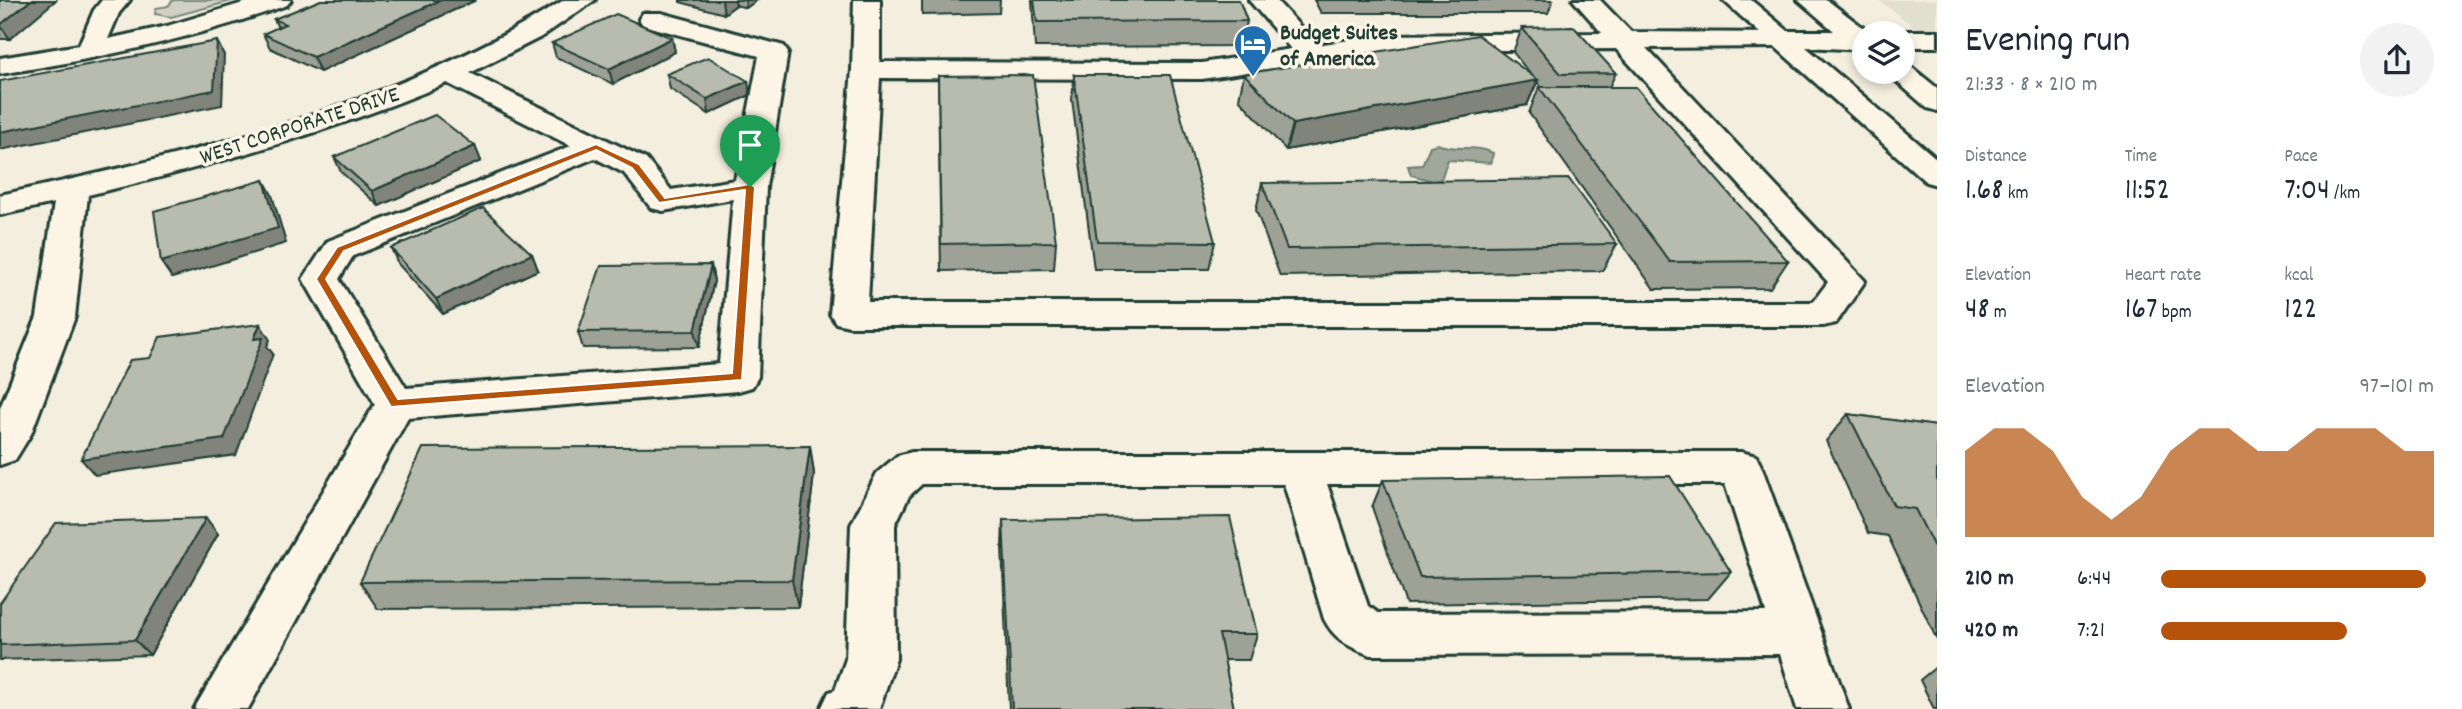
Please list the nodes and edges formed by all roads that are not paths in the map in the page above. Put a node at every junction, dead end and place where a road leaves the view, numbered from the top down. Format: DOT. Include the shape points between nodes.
graph roads {
  1 [pos="117,0"];
  2 [pos="278,0"];
  3 [pos="582,0"];
  4 [pos="867,0"];
  5 [pos="1262,0"];
  6 [pos="1586,0"];
  7 [pos="1736,0"];
  8 [pos="1811,0"];
  9 [pos="652,19"];
  10 [pos="1852,32"];
  11 [pos="1780,39"];
  12 [pos="1915,39"];
  13 [pos="1937,39"];
  14 [pos="1623,40"];
  15 [pos="1852,40"];
  16 [pos="89,53"];
  17 [pos="1311,55"];
  18 [pos="0,66"];
  19 [pos="866,70"];
  20 [pos="447,72"];
  21 [pos="1915,84"];
  22 [pos="1937,102"];
  23 [pos="596,147"];
  24 [pos="1937,175"];
  25 [pos="750,187"];
  26 [pos="72,190"];
  27 [pos="0,205"];
  28 [pos="18,373"];
  29 [pos="395,404"];
  30 [pos="0,449"];
  31 [pos="1300,468"];
  32 [pos="1797,633"];
  33 [pos="852,708"];
  34 [pos="219,709"];
  35 [pos="1823,709"];
  1 -- 16 [label="street" via="107,10"];
  2 -- 16 [label="street" via="208,26"];
  3 -- 20 [label="street, WEST CORPORATE DRIVE" via="515,41"];
  4 -- 19 [label="street"];
  5 -- 17 [label="street"];
  6 -- 14 [label="street"];
  7 -- 11 [label="street"];
  8 -- 10 [label="street"];
  9 -- 25 [label="street" via="774,52"];
  11 -- 14 [label="street"];
  11 -- 15 [label="street"];
  11 -- 24 [label="street"];
  12 -- 13 [label="street"];
  14 -- 17 [label="street" via="1383,43"];
  14 -- 19 [label="street" via="1847,281 1823,314 849,314"];
  16 -- 18 [label="street"];
  17 -- 19 [label="street" via="1202,71"];
  20 -- 23 [label="street"];
  20 -- 26 [label="street, WEST CORPORATE DRIVE" via="326,119 215,154"];
  21 -- 22 [label="street"];
  23 -- 25 [label="street" via="635,166 663,201"];
  23 -- 29 [label="street" via="340,249 321,279"];
  25 -- 29 [label="street" via="738,377"];
  26 -- 27 [label="street, WEST CORPORATE DRIVE"];
  26 -- 28 [label="street" via="56,317"];
  28 -- 30 [label="street" via="10,434"];
  29 -- 34 [label="street"];
  31 -- 32 [label="street" via="1348,619 1371,634"];
  31 -- 32 [label="street" via="1741,468"];
  31 -- 33 [label="street" via="912,468 892,485 873,526 871,659"];
  32 -- 35 [label="street"];
}
